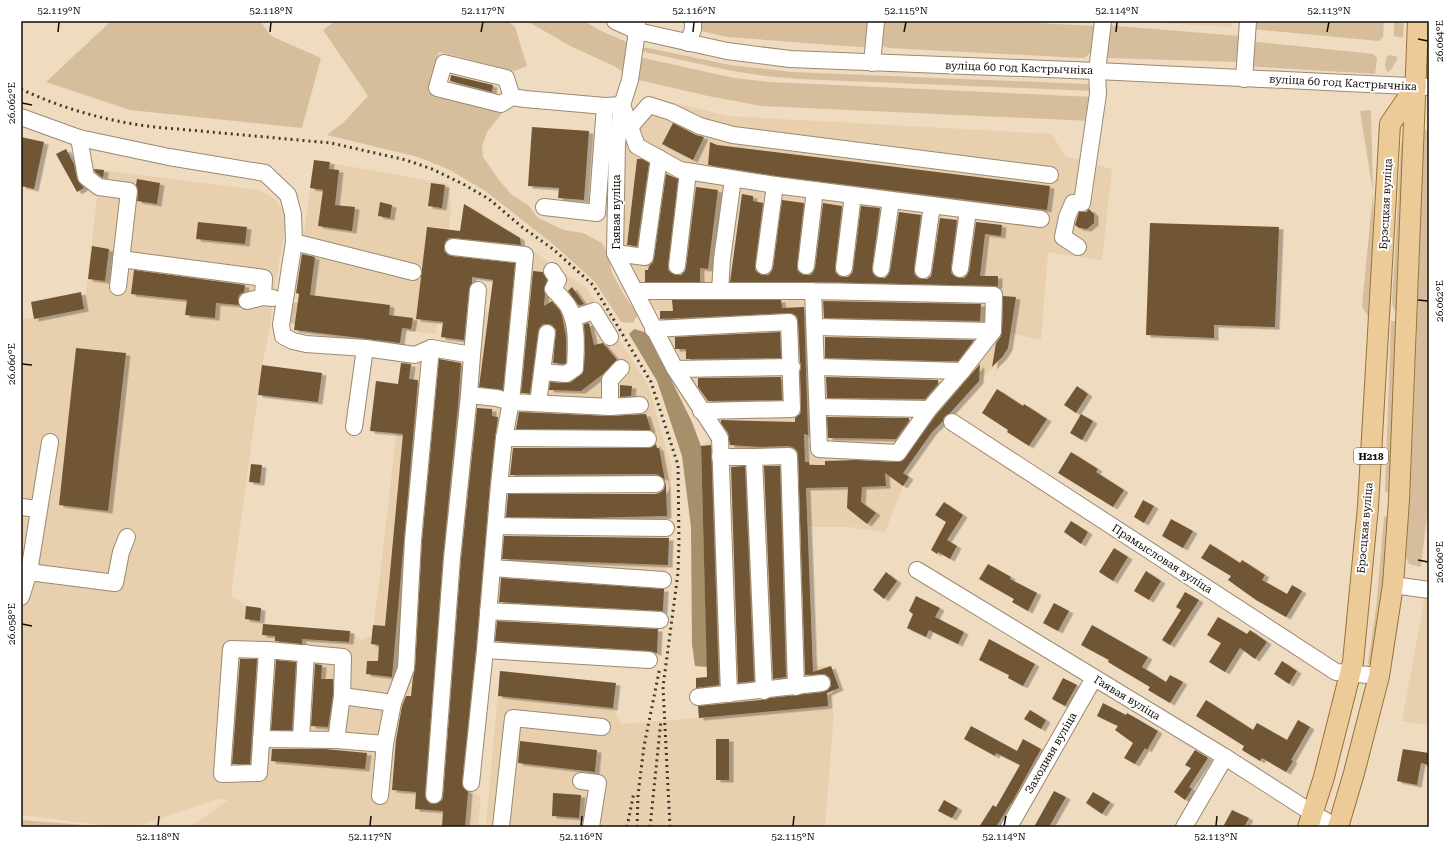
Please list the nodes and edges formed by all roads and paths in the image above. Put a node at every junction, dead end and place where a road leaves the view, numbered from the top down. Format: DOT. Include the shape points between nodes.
graph roads {
  1 [pos="614,21"];
  2 [pos="693,21"];
  3 [pos="876,21"];
  4 [pos="1103,21"];
  5 [pos="1248,21"];
  6 [pos="1418,21"];
  7 [pos="637,26"];
  8 [pos="688,43"];
  9 [pos="872,63"];
  10 [pos="1097,71"];
  11 [pos="1244,79"];
  12 [pos="1422,87"];
  13 [pos="512,97"];
  14 [pos="622,105"];
  15 [pos="605,106"];
  16 [pos="21,117"];
  17 [pos="630,127"];
  18 [pos="79,138"];
  19 [pos="659,158"];
  20 [pos="688,172"];
  21 [pos="1050,175"];
  22 [pos="733,179"];
  23 [pos="775,185"];
  24 [pos="815,190"];
  25 [pos="853,195"];
  26 [pos="891,200"];
  27 [pos="932,205"];
  28 [pos="544,207"];
  29 [pos="968,210"];
  30 [pos="1041,219"];
  31 [pos="294,242"];
  32 [pos="453,247"];
  33 [pos="1078,247"];
  34 [pos="615,253"];
  35 [pos="121,259"];
  36 [pos="677,266"];
  37 [pos="764,266"];
  38 [pos="806,266"];
  39 [pos="844,268"];
  40 [pos="881,269"];
  41 [pos="960,269"];
  42 [pos="923,270"];
  43 [pos="552,271"];
  44 [pos="413,272"];
  45 [pos="118,287"];
  46 [pos="478,290"];
  47 [pos="635,291"];
  48 [pos="720,291"];
  49 [pos="813,291"];
  50 [pos="263,297"];
  51 [pos="246,301"];
  52 [pos="285,301"];
  53 [pos="573,318"];
  54 [pos="815,327"];
  55 [pos="654,329"];
  56 [pos="992,331"];
  57 [pos="547,333"];
  58 [pos="610,337"];
  59 [pos="365,348"];
  60 [pos="431,348"];
  61 [pos="472,355"];
  62 [pos="792,367"];
  63 [pos="817,367"];
  64 [pos="621,368"];
  65 [pos="675,369"];
  66 [pos="962,371"];
  67 [pos="542,372"];
  68 [pos="469,395"];
  69 [pos="511,402"];
  70 [pos="538,403"];
  71 [pos="640,405"];
  72 [pos="610,406"];
  73 [pos="818,407"];
  74 [pos="929,409"];
  75 [pos="701,411"];
  76 [pos="952,422"];
  77 [pos="354,427"];
  78 [pos="504,438"];
  79 [pos="648,438"];
  80 [pos="50,442"];
  81 [pos="754,457"];
  82 [pos="720,458"];
  83 [pos="656,484"];
  84 [pos="500,485"];
  85 [pos="21,506"];
  86 [pos="39,509"];
  87 [pos="496,526"];
  88 [pos="666,528"];
  89 [pos="127,537"];
  90 [pos="492,568"];
  91 [pos="918,570"];
  92 [pos="29,572"];
  93 [pos="663,580"];
  94 [pos="1393,585"];
  95 [pos="1429,590"];
  96 [pos="21,597"];
  97 [pos="488,611"];
  98 [pos="660,620"];
  99 [pos="267,650"];
  100 [pos="485,650"];
  101 [pos="306,653"];
  102 [pos="649,660"];
  103 [pos="1350,673"];
  104 [pos="1379,676"];
  105 [pos="1094,678"];
  106 [pos="822,683"];
  107 [pos="796,687"];
  108 [pos="764,691"];
  109 [pos="729,694"];
  110 [pos="342,696"];
  111 [pos="698,697"];
  112 [pos="393,703"];
  113 [pos="602,727"];
  114 [pos="261,739"];
  115 [pos="301,739"];
  116 [pos="336,740"];
  117 [pos="385,744"];
  118 [pos="1225,757"];
  119 [pos="581,781"];
  120 [pos="471,783"];
  121 [pos="434,795"];
  122 [pos="380,796"];
  123 [pos="1310,820"];
  124 [pos="501,827"];
  125 [pos="591,827"];
  126 [pos="1009,827"];
  127 [pos="1184,827"];
  128 [pos="1337,827"];
  1 -- 7 [label="street, вуліца 60 год Кастрычніка"];
  2 -- 8 [label="street"];
  3 -- 9 [label="street"];
  4 -- 10 [label="street"];
  5 -- 11 [label="street"];
  6 -- 12 [label="main road, Н218"];
  7 -- 8 [label="street, вуліца 60 год Кастрычніка"];
  7 -- 14 [label="street, Гаявая вуліца" via="630,80"];
  8 -- 9 [label="street, вуліца 60 год Кастрычніка" via="727,52 790,59"];
  9 -- 10 [label="street, вуліца 60 год Кастрычніка"];
  10 -- 11 [label="street, вуліца 60 год Кастрычніка"];
  10 -- 33 [label="street" via="1098,94 1082,203 1072,203 1063,237"];
  11 -- 12 [label="street, вуліца 60 год Кастрычніка"];
  12 -- 94 [label="main road, Н218"];
  12 -- 103 [label="main road, Брэсцкая вуліца / Н218" via="1390,124 1368,507"];
  13 -- 15 [label="street"];
  14 -- 15 [label="street"];
  14 -- 17 [label="street"];
  14 -- 34 [label="street, Гаявая вуліца" via="617,143"];
  15 -- 28 [label="street" via="597,213"];
  16 -- 18 [label="street"];
  17 -- 19 [label="street" via="637,146"];
  17 -- 21 [label="street" via="649,104 700,126 732,135"];
  18 -- 31 [label="street" via="169,157 265,173 288,195 293,214"];
  18 -- 35 [label="street" via="86,177 99,187 129,192"];
  19 -- 20 [label="street"];
  19 -- 34 [label="street" via="645,257"];
  20 -- 22 [label="street"];
  20 -- 36 [label="street"];
  22 -- 23 [label="street"];
  22 -- 48 [label="street"];
  23 -- 24 [label="street"];
  23 -- 37 [label="street"];
  24 -- 25 [label="street"];
  24 -- 38 [label="street"];
  25 -- 26 [label="street"];
  25 -- 39 [label="street"];
  26 -- 27 [label="street"];
  26 -- 40 [label="street"];
  27 -- 29 [label="street"];
  27 -- 42 [label="street"];
  29 -- 30 [label="street"];
  29 -- 41 [label="street"];
  31 -- 44 [label="street"];
  31 -- 52 [label="street"];
  32 -- 69 [label="street" via="525,256"];
  34 -- 47 [label="street, Гаявая вуліца"];
  35 -- 45 [label="street"];
  35 -- 50 [label="street" via="264,278"];
  43 -- 53 [label="street" via="558,280 553,289 567,305"];
  46 -- 61 [label="street"];
  47 -- 48 [label="street"];
  47 -- 55 [label="street, Гаявая вуліца"];
  48 -- 49 [label="street"];
  49 -- 54 [label="street"];
  49 -- 56 [label="street" via="994,295"];
  50 -- 51 [label="street"];
  50 -- 52 [label="street"];
  52 -- 59 [label="street" via="281,325 283,336 306,344"];
  53 -- 58 [label="street" via="594,311"];
  53 -- 67 [label="street" via="575,368 566,374"];
  54 -- 56 [label="street"];
  54 -- 63 [label="street"];
  55 -- 62 [label="street" via="789,322"];
  55 -- 65 [label="street, Гаявая вуліца"];
  56 -- 66 [label="street"];
  57 -- 67 [label="street"];
  59 -- 60 [label="street" via="415,354"];
  59 -- 77 [label="street"];
  60 -- 61 [label="street"];
  60 -- 112 [label="street" via="406,668"];
  61 -- 68 [label="street"];
  62 -- 65 [label="street"];
  62 -- 75 [label="street" via="792,409"];
  63 -- 66 [label="street"];
  63 -- 73 [label="street"];
  64 -- 72 [label="street" via="610,380"];
  65 -- 75 [label="street, Гаявая вуліца"];
  66 -- 74 [label="street"];
  67 -- 70 [label="street"];
  68 -- 69 [label="street"];
  68 -- 121 [label="street" via="452,558"];
  69 -- 70 [label="street"];
  69 -- 78 [label="street"];
  70 -- 72 [label="street"];
  71 -- 72 [label="street"];
  73 -- 74 [label="street"];
  73 -- 74 [label="street" via="820,448 898,453"];
  75 -- 82 [label="street, Гаявая вуліца" via="720,438"];
  76 -- 103 [label="street, Прамысловая вуліца" via="1336,672"];
  78 -- 79 [label="street"];
  78 -- 84 [label="street"];
  80 -- 86 [label="street"];
  81 -- 82 [label="street"];
  81 -- 107 [label="street" via="789,456"];
  81 -- 108 [label="street"];
  82 -- 109 [label="street"];
  83 -- 84 [label="street"];
  84 -- 87 [label="street"];
  85 -- 86 [label="street"];
  86 -- 92 [label="street"];
  87 -- 88 [label="street"];
  87 -- 90 [label="street"];
  89 -- 92 [label="street" via="121,552 115,583"];
  90 -- 93 [label="street"];
  90 -- 97 [label="street"];
  91 -- 105 [label="street, Гаявая вуліца"];
  92 -- 96 [label="street"];
  94 -- 95 [label="street"];
  94 -- 104 [label="main road, Н218"];
  97 -- 98 [label="street"];
  97 -- 100 [label="street"];
  99 -- 101 [label="street"];
  99 -- 114 [label="street"];
  99 -- 114 [label="street" via="231,649 222,774 259,773"];
  100 -- 102 [label="street"];
  100 -- 120 [label="street"];
  101 -- 110 [label="street" via="343,657"];
  101 -- 115 [label="street"];
  103 -- 104 [label="street, Прамысловая вуліца"];
  103 -- 123 [label="main road, Брэсцкая вуліца / Н218" via="1324,777"];
  104 -- 128 [label="main road, Н218"];
  105 -- 118 [label="street, Гаявая вуліца"];
  105 -- 126 [label="street, Заходняя вуліца"];
  106 -- 107 [label="street"];
  107 -- 108 [label="street"];
  108 -- 109 [label="street"];
  109 -- 111 [label="street"];
  110 -- 112 [label="street"];
  110 -- 116 [label="street"];
  112 -- 117 [label="street"];
  113 -- 124 [label="street" via="513,718"];
  114 -- 115 [label="street"];
  115 -- 116 [label="street"];
  116 -- 117 [label="street"];
  117 -- 122 [label="street"];
  118 -- 123 [label="street, Гаявая вуліца"];
  118 -- 127 [label="street"];
  119 -- 125 [label="street" via="598,783"];
  123 -- 128 [label="street, Гаявая вуліца"];
}
